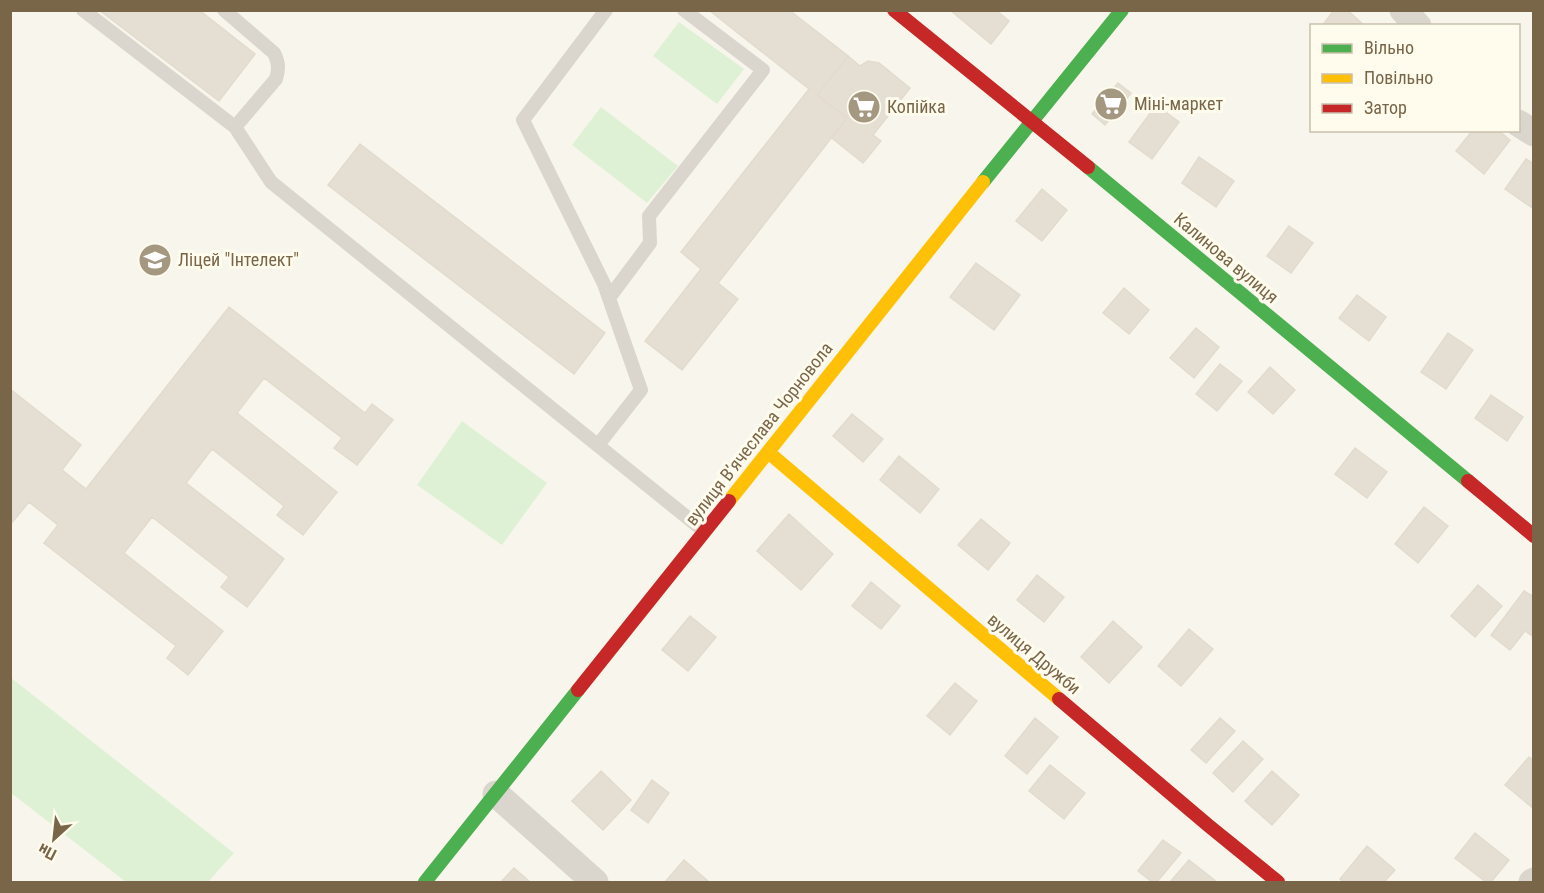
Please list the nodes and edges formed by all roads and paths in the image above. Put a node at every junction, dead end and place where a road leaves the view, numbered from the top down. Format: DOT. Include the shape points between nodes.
graph roads {
  1 [pos="83,10"];
  2 [pos="224,10"];
  3 [pos="606,10"];
  4 [pos="684,10"];
  5 [pos="894,10"];
  6 [pos="1122,10"];
  7 [pos="1403,10"];
  8 [pos="1416,24"];
  9 [pos="1032,120"];
  10 [pos="1520,124"];
  11 [pos="235,127"];
  12 [pos="1533,134"];
  13 [pos="609,298"];
  14 [pos="598,445"];
  15 [pos="768,452"];
  16 [pos="705,531"];
  17 [pos="1533,536"];
  18 [pos="496,794"];
  19 [pos="425,882"];
  20 [pos="595,882"];
  21 [pos="1278,882"];
  1 -- 11 [label="lane"];
  2 -- 11 [label="lane" via="274,53 279,69 276,79"];
  3 -- 13 [label="lane" via="522,120"];
  4 -- 13 [label="lane" via="763,70 649,216 650,243"];
  5 -- 9 [label="street, Калинова вулиця"];
  6 -- 9 [label="street, вулиця Вʼячеслава Чорновола"];
  7 -- 8 [label="street"];
  9 -- 15 [label="street, вулиця Вʼячеслава Чорновола"];
  9 -- 17 [label="street, Калинова вулиця"];
  10 -- 12 [label="street"];
  11 -- 14 [label="lane" via="271,182"];
  13 -- 14 [label="lane" via="641,390"];
  14 -- 16 [label="lane"];
  15 -- 16 [label="street, вулиця Вʼячеслава Чорновола"];
  15 -- 21 [label="street, вулиця Дружби"];
  16 -- 18 [label="street, вулиця Вʼячеслава Чорновола"];
  18 -- 19 [label="street, вулиця Вʼячеслава Чорновола"];
  18 -- 20 [label="street"];
}
